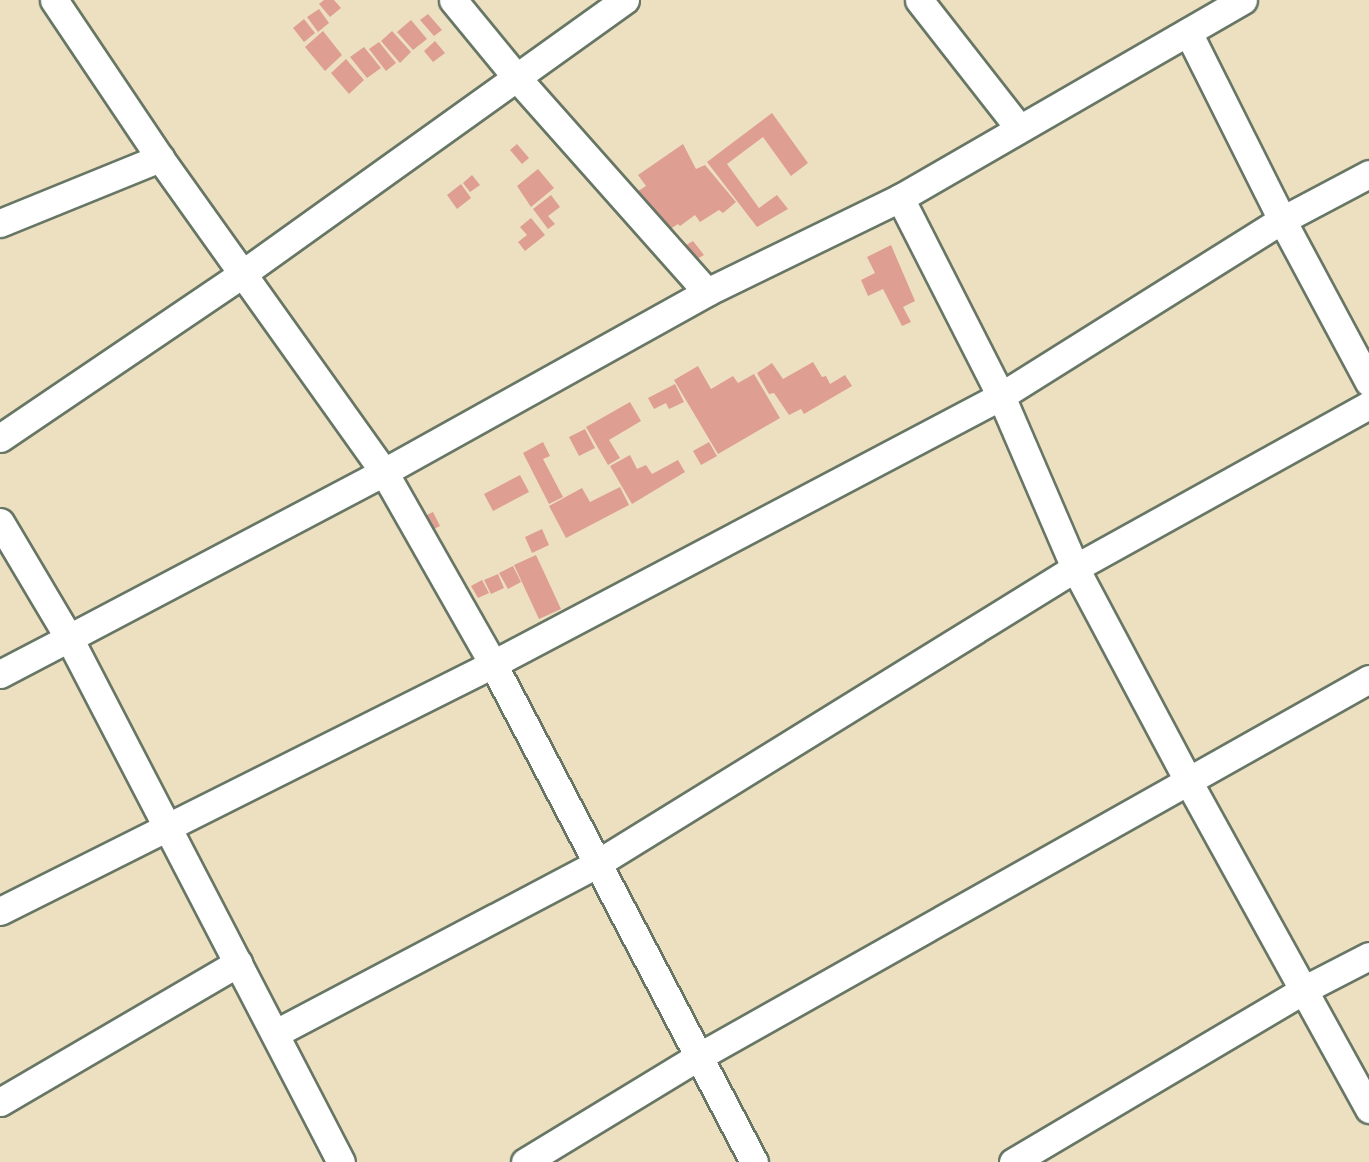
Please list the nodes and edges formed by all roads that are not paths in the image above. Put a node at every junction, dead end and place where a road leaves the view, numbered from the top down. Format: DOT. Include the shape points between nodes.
graph roads {
  1 [pos="54,0"];
  2 [pos="453,0"];
  3 [pos="625,0"];
  4 [pos="919,0"];
  5 [pos="1243,0"];
  6 [pos="1188,32"];
  7 [pos="518,78"];
  8 [pos="1019,128"];
  9 [pos="160,158"];
  10 [pos="1369,174"];
  11 [pos="900,198"];
  12 [pos="1282,220"];
  13 [pos="0,223"];
  14 [pos="242,274"];
  15 [pos="707,292"];
  16 [pos="1369,382"];
  17 [pos="1000,396"];
  18 [pos="1369,405"];
  19 [pos="0,438"];
  20 [pos="384,472"];
  21 [pos="0,522"];
  22 [pos="1075,568"];
  23 [pos="69,638"];
  24 [pos="493,664"];
  25 [pos="0,674"];
  26 [pos="1369,679"];
  27 [pos="1187,779"];
  28 [pos="168,827"];
  29 [pos="598,863"];
  30 [pos="0,911"];
  31 [pos="1369,956"];
  32 [pos="238,963"];
  33 [pos="1305,989"];
  34 [pos="276,1033"];
  35 [pos="698,1057"];
  36 [pos="0,1102"];
  37 [pos="1369,1109"];
  38 [pos="341,1162"];
  39 [pos="525,1162"];
  40 [pos="754,1162"];
  41 [pos="1013,1162"];
  1 -- 9 [label="street"];
  2 -- 7 [label="street"];
  3 -- 7 [label="street"];
  4 -- 8 [label="street"];
  5 -- 6 [label="street"];
  6 -- 8 [label="street"];
  6 -- 12 [label="street"];
  7 -- 14 [label="street"];
  7 -- 15 [label="street"];
  8 -- 11 [label="street"];
  9 -- 13 [label="street"];
  9 -- 14 [label="street"];
  10 -- 12 [label="street"];
  11 -- 15 [label="street"];
  11 -- 17 [label="street"];
  12 -- 16 [label="street"];
  12 -- 17 [label="street"];
  14 -- 19 [label="street"];
  14 -- 20 [label="street"];
  15 -- 20 [label="street"];
  17 -- 22 [label="street"];
  17 -- 24 [label="street"];
  18 -- 22 [label="street"];
  20 -- 23 [label="street"];
  20 -- 24 [label="street"];
  21 -- 23 [label="street"];
  22 -- 27 [label="street"];
  22 -- 29 [label="street"];
  23 -- 25 [label="street"];
  23 -- 28 [label="street"];
  24 -- 28 [label="street"];
  24 -- 29 [label="street"];
  26 -- 27 [label="street"];
  27 -- 33 [label="street"];
  27 -- 35 [label="street"];
  28 -- 30 [label="street"];
  28 -- 32 [label="street"];
  29 -- 34 [label="street"];
  29 -- 35 [label="street"];
  31 -- 33 [label="street"];
  32 -- 34 [label="street"];
  32 -- 36 [label="street"];
  33 -- 37 [label="street"];
  33 -- 41 [label="street"];
  34 -- 38 [label="street"];
  35 -- 39 [label="street"];
  35 -- 40 [label="street"];
}
